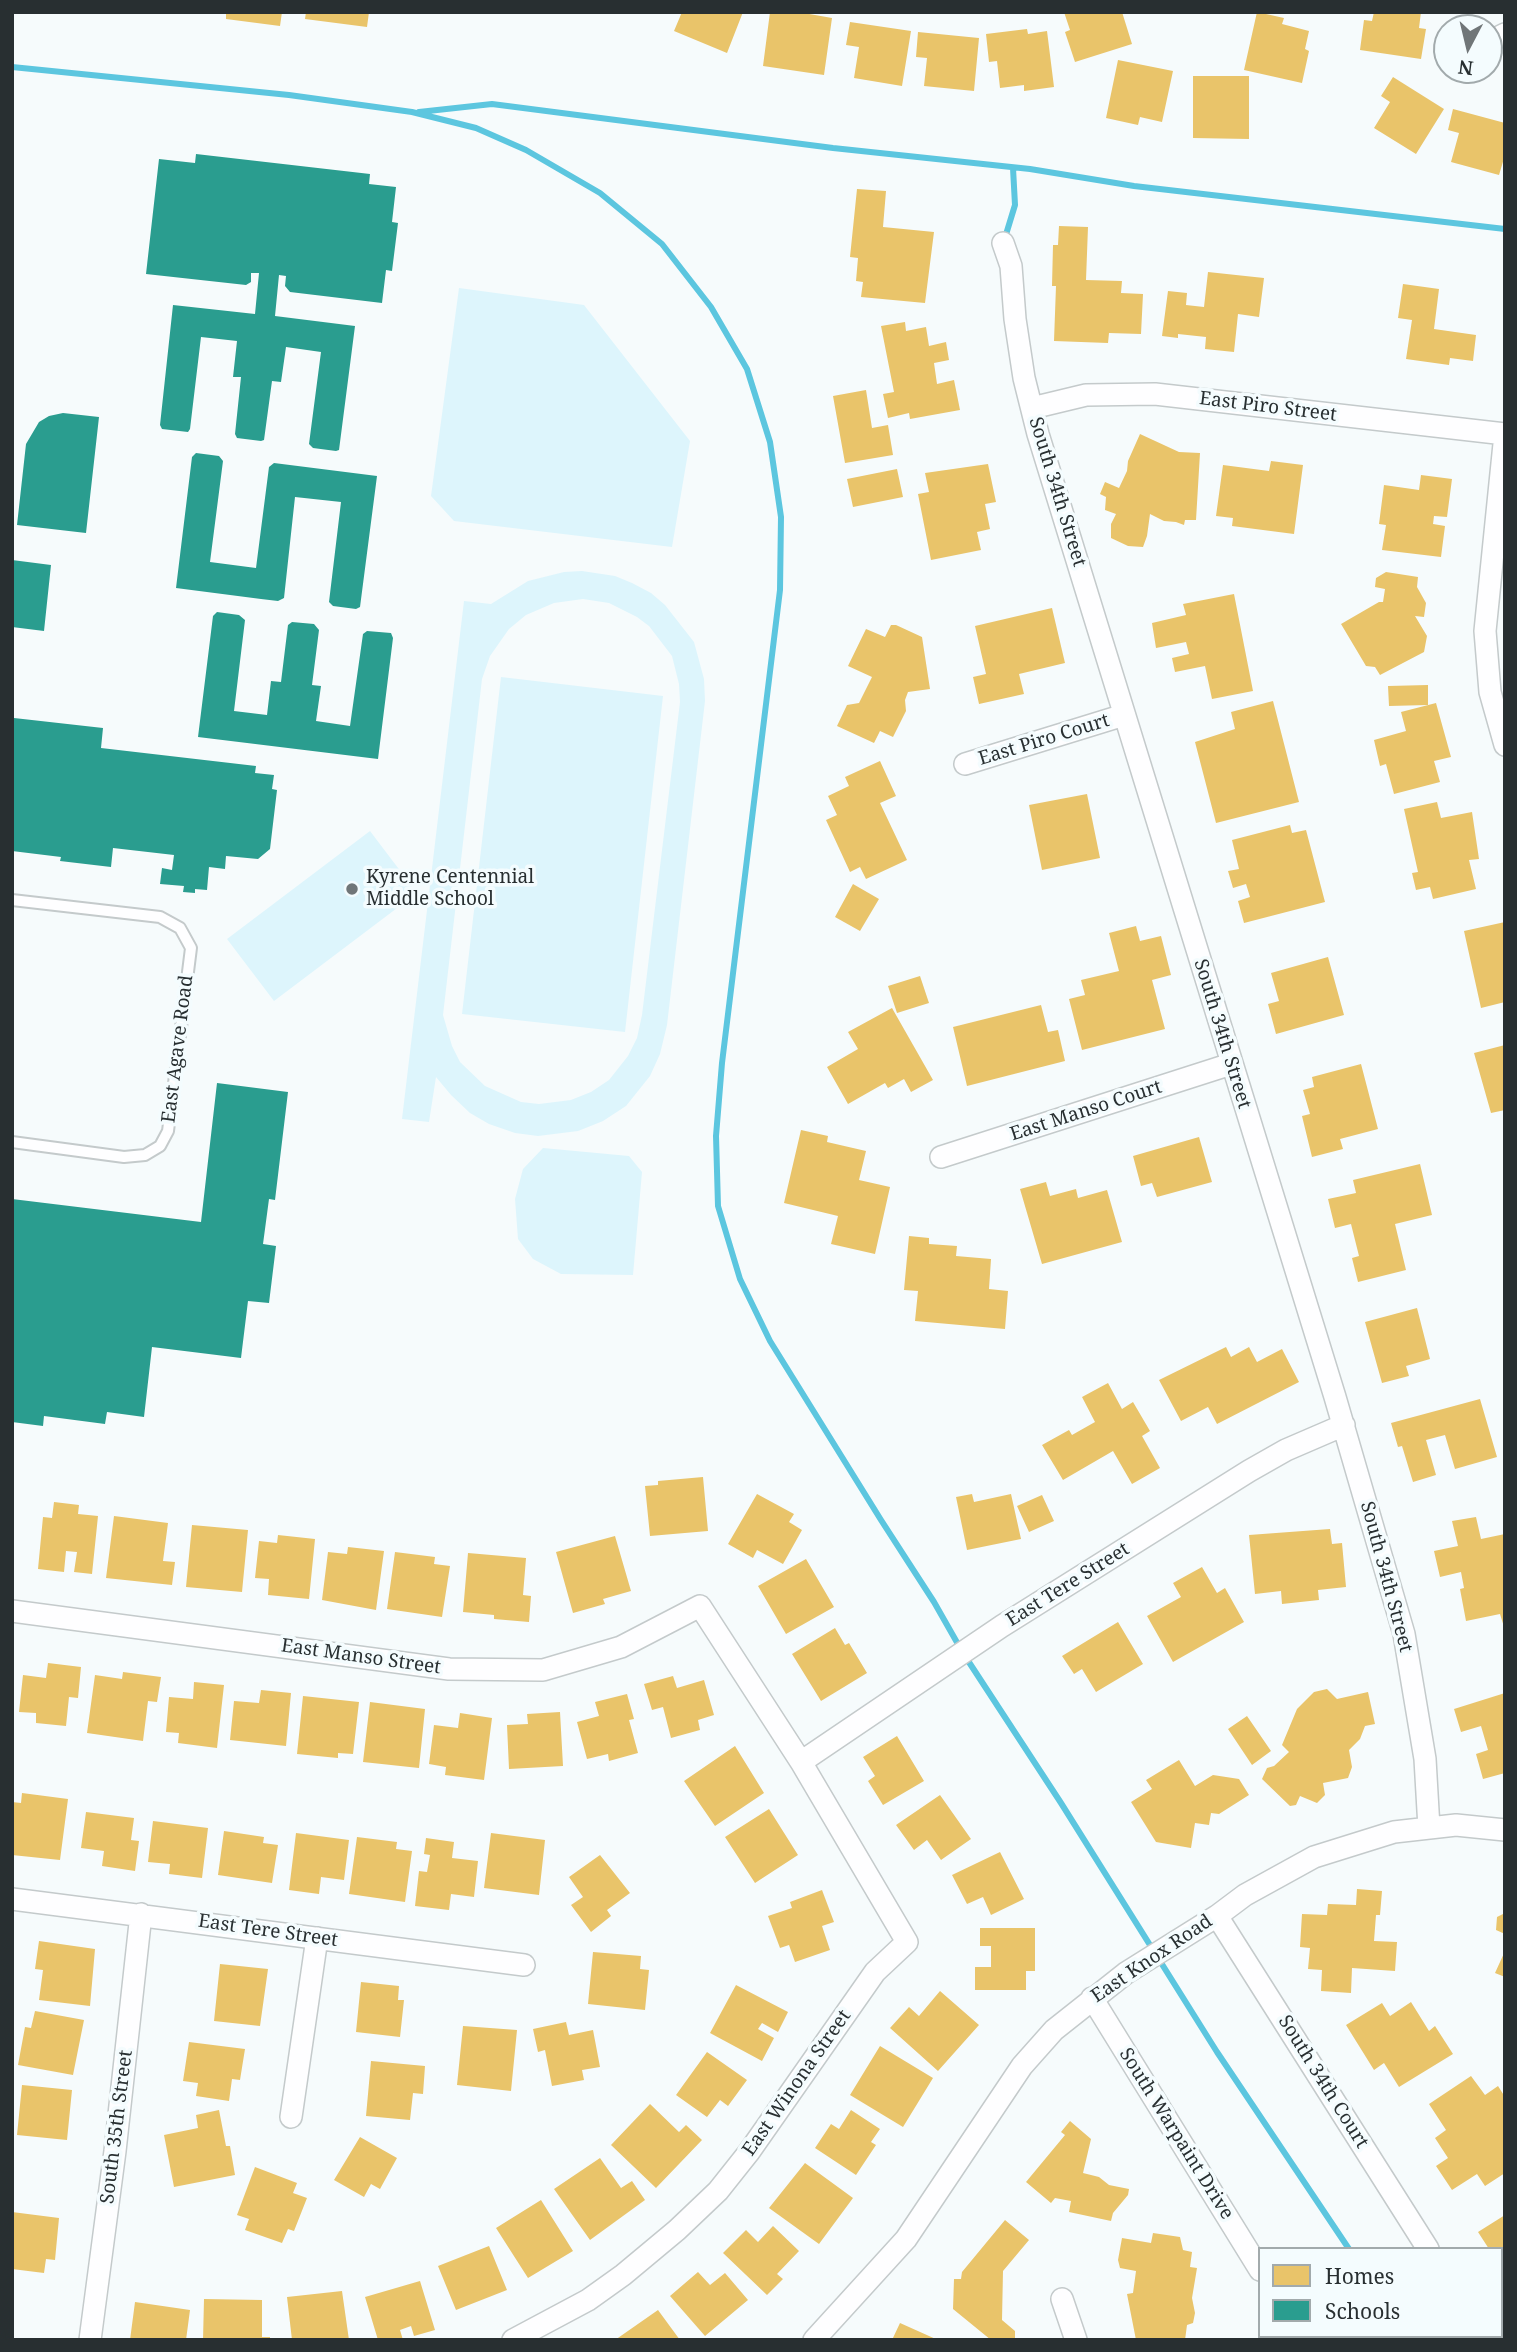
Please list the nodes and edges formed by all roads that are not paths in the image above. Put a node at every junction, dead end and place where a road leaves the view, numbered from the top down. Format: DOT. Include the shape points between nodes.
graph roads {
  1 [pos="1003,243"];
  2 [pos="1032,408"];
  3 [pos="1505,434"];
  4 [pos="1124,715"];
  5 [pos="1505,745"];
  6 [pos="965,764"];
  7 [pos="12,900"];
  8 [pos="1231,1064"];
  9 [pos="12,1142"];
  10 [pos="941,1157"];
  11 [pos="1344,1425"];
  12 [pos="12,1611"];
  13 [pos="801,1762"];
  14 [pos="1429,1828"];
  15 [pos="1505,1830"];
  16 [pos="12,1899"];
  17 [pos="141,1914"];
  18 [pos="1217,1916"];
  19 [pos="317,1938"];
  20 [pos="524,1965"];
  21 [pos="1092,1998"];
  22 [pos="290,2117"];
  23 [pos="1427,2247"];
  24 [pos="1258,2267"];
  25 [pos="1062,2299"];
  26 [pos="90,2340"];
  27 [pos="513,2340"];
  28 [pos="814,2340"];
  29 [pos="1076,2340"];
  1 -- 2 [label="street, South 34th Street" via="1011,266 1015,319"];
  2 -- 3 [label="street, East Piro Street" via="1086,395 1155,394"];
  2 -- 4 [label="street, South 34th Street"];
  3 -- 5 [label="street" via="1485,631 1490,692"];
  4 -- 6 [label="street, East Piro Court"];
  4 -- 8 [label="street, South 34th Street"];
  7 -- 9 [label="lane, East Agave Road" via="160,917 180,928 191,948 168,1131 160,1146 124,1157"];
  8 -- 10 [label="street, East Manso Court"];
  8 -- 11 [label="street, South 34th Street"];
  11 -- 13 [label="street, East Tere Street" via="1249,1471 1002,1626"];
  11 -- 14 [label="street, South 34th Street" via="1404,1634 1425,1759"];
  12 -- 13 [label="street, East Manso Street" via="449,1669 542,1670 621,1647 700,1606"];
  13 -- 27 [label="street, East Winona Street" via="907,1942 875,1972 718,2191 623,2275 588,2300"];
  14 -- 15 [label="street, East Knox Road" via="1456,1825"];
  14 -- 18 [label="street, East Knox Road" via="1394,1832 1314,1857"];
  16 -- 17 [label="street, East Tere Street"];
  17 -- 19 [label="street, East Tere Street"];
  17 -- 26 [label="street, South 35th Street"];
  18 -- 21 [label="street, East Knox Road"];
  18 -- 23 [label="street, South 34th Court"];
  19 -- 20 [label="street, East Tere Street"];
  19 -- 22 [label="street"];
  21 -- 24 [label="street, South Warpaint Drive"];
  21 -- 28 [label="street, East Knox Road" via="1054,2030 1022,2066 906,2239"];
  25 -- 29 [label="street"];
}
